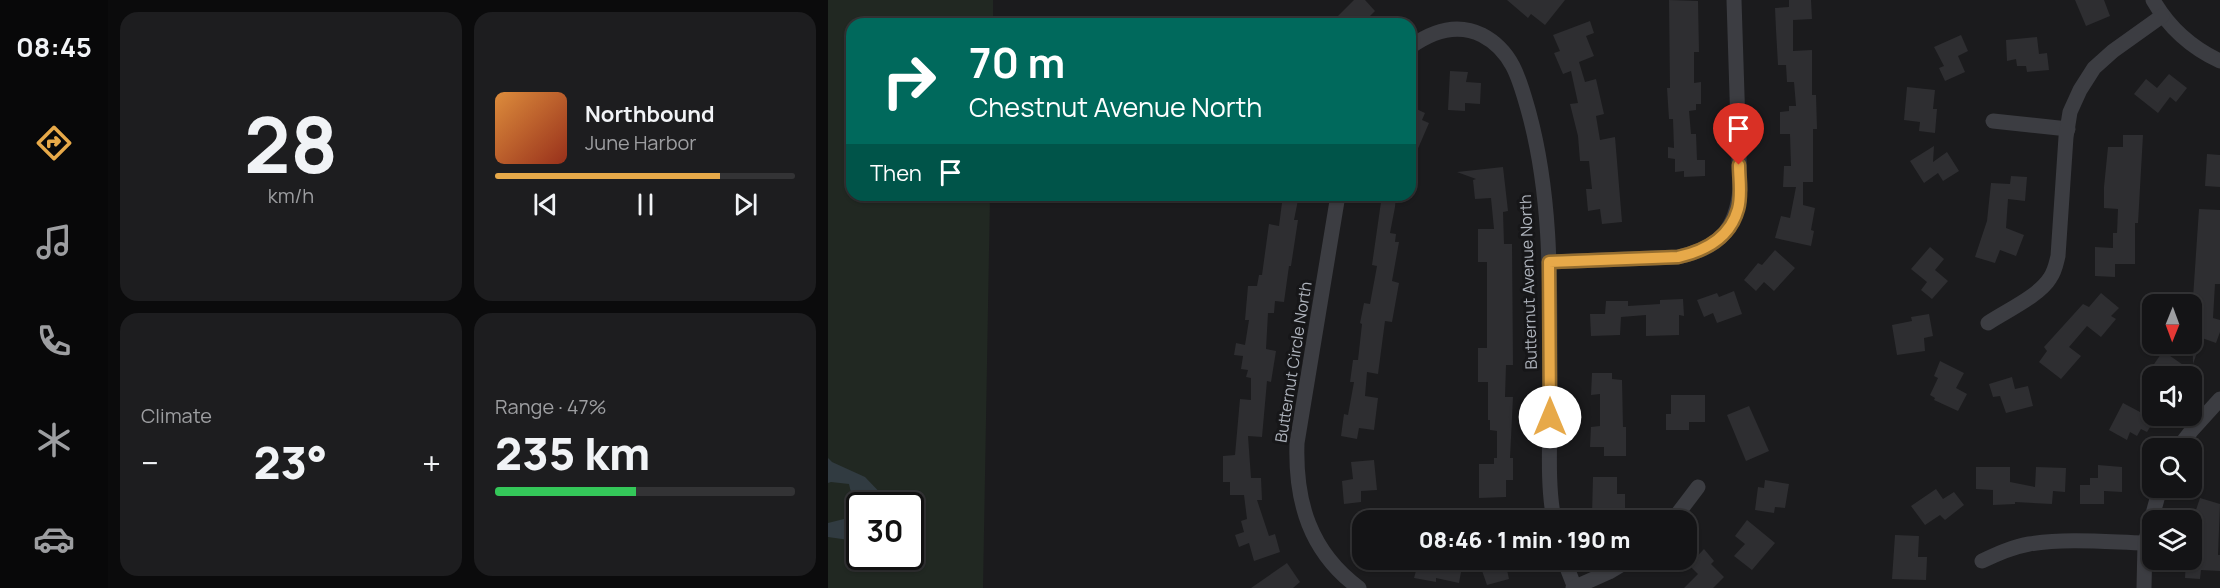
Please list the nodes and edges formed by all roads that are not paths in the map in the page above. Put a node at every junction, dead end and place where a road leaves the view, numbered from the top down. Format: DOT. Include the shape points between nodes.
graph roads {
  1 [pos="1734,0"];
  2 [pos="2153,0"];
  3 [pos="2162,16"];
  4 [pos="1416,44"];
  5 [pos="2220,61"];
  6 [pos="1993,121"];
  7 [pos="2068,129"];
  8 [pos="1337,201"];
  9 [pos="1549,262"];
  10 [pos="1988,323"];
  11 [pos="2220,399"];
  12 [pos="2186,438"];
  13 [pos="1698,487"];
  14 [pos="1553,510"];
  15 [pos="1681,510"];
  16 [pos="2142,543"];
  17 [pos="1982,561"];
  18 [pos="1568,570"];
  19 [pos="1612,570"];
  20 [pos="2144,570"];
  21 [pos="1359,588"];
  22 [pos="1574,588"];
  23 [pos="2144,588"];
  1 -- 9 [label="street" via="1740,189 1738,209 1729,228 1716,243 1678,257"];
  2 -- 3 [label="street"];
  3 -- 5 [label="street" via="2200,52"];
  3 -- 7 [label="street" via="2094,68 2070,112"];
  4 -- 9 [label="street, Butternut Avenue North" via="1448,29 1476,32 1499,46 1514,65 1538,153"];
  6 -- 7 [label="street"];
  7 -- 10 [label="street" via="2055,269 2040,289"];
  8 -- 21 [label="street, Butternut Circle North" via="1297,443 1296,470 1309,526 1325,554"];
  9 -- 14 [label="street, Butternut Avenue North"];
  11 -- 12 [label="street"];
  13 -- 15 [label="street"];
  16 -- 17 [label="street" via="2028,544"];
  18 -- 22 [label="street"];
  19 -- 22 [label="street"];
  20 -- 23 [label="street"];
}
